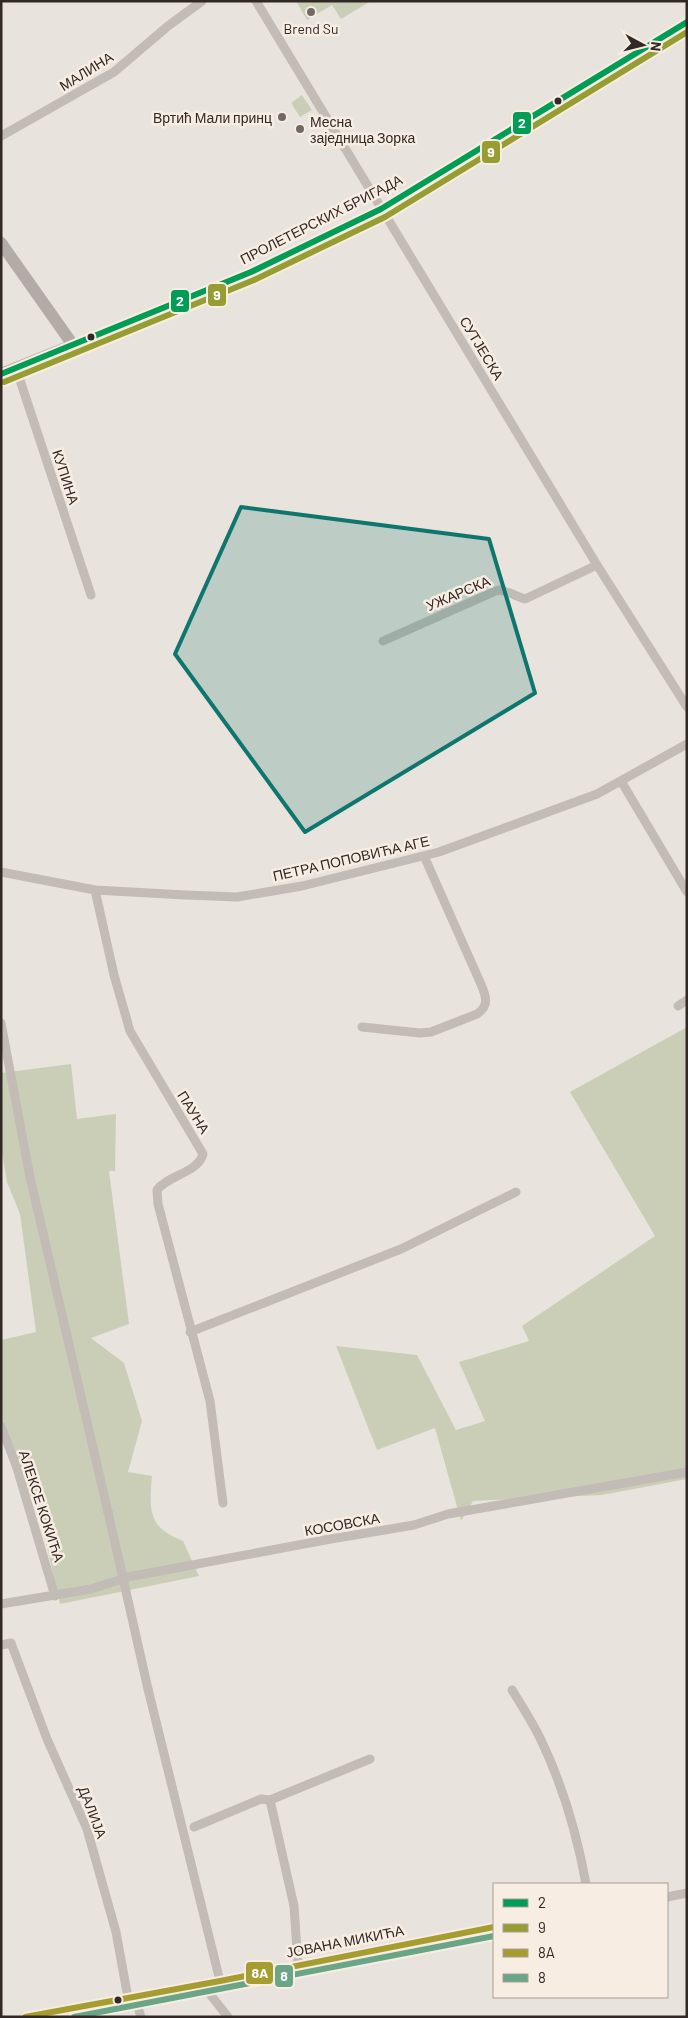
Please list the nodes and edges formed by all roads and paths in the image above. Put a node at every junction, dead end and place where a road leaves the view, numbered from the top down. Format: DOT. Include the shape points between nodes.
graph roads {
  1 [pos="202,1"];
  2 [pos="256,1"];
  3 [pos="687,22"];
  4 [pos="1,136"];
  5 [pos="381,209"];
  6 [pos="1,243"];
  7 [pos="73,345"];
  8 [pos="16,368"];
  9 [pos="1,374"];
  10 [pos="597,565"];
  11 [pos="91,595"];
  12 [pos="382,641"];
  13 [pos="687,707"];
  14 [pos="687,744"];
  15 [pos="621,781"];
  16 [pos="424,856"];
  17 [pos="1,872"];
  18 [pos="94,890"];
  19 [pos="687,892"];
  20 [pos="687,1000"];
  21 [pos="678,1006"];
  22 [pos="1,1023"];
  23 [pos="362,1027"];
  24 [pos="516,1192"];
  25 [pos="190,1332"];
  26 [pos="1,1426"];
  27 [pos="687,1472"];
  28 [pos="223,1502"];
  29 [pos="55,1596"];
  30 [pos="1,1604"];
  31 [pos="6,1644"];
  32 [pos="512,1690"];
  33 [pos="370,1759"];
  34 [pos="270,1800"];
  35 [pos="194,1827"];
  36 [pos="586,1883"];
  37 [pos="687,1894"];
  38 [pos="668,1897"];
  39 [pos="493,1927"];
  40 [pos="298,1965"];
  41 [pos="220,1981"];
  42 [pos="202,1984"];
  43 [pos="131,1998"];
  44 [pos="24,2017"];
  45 [pos="141,2017"];
  46 [pos="228,2017"];
  1 -- 4 [label="street, МАЛИНА" via="114,72"];
  2 -- 5 [label="street, СУТЈЕСКА"];
  3 -- 5 [label="street, ПРОЛЕТЕРСКИХ БРИГАДА"];
  5 -- 7 [label="street, ПРОЛЕТЕРСКИХ БРИГАДА" via="251,272"];
  5 -- 10 [label="street, СУТЈЕСКА"];
  6 -- 7 [label="street"];
  7 -- 8 [label="street, ПРОЛЕТЕРСКИХ БРИГАДА"];
  8 -- 9 [label="street, ПРОЛЕТЕРСКИХ БРИГАДА"];
  8 -- 11 [label="street, КУПИНА"];
  10 -- 12 [label="street, УЖАРСКА" via="525,599 498,590"];
  10 -- 13 [label="street, СУТЈЕСКА"];
  14 -- 15 [label="street, ПЕТРА ПОПОВИЋА АГЕ"];
  15 -- 16 [label="street, ПЕТРА ПОПОВИЋА АГЕ" via="598,794"];
  15 -- 19 [label="street"];
  16 -- 18 [label="street, ПЕТРА ПОПОВИЋА АГЕ" via="302,886 238,897"];
  16 -- 23 [label="street" via="480,982 485,1007 477,1014 432,1032"];
  17 -- 18 [label="street, ПЕТРА ПОПОВИЋА АГЕ"];
  18 -- 25 [label="street, ПАУНА" via="130,1032 203,1154 195,1166 161,1184 157,1190"];
  20 -- 21 [label="street"];
  22 -- 41 [label="street, bridge" via="30,1177 148,1689"];
  24 -- 25 [label="street" via="401,1249"];
  25 -- 28 [label="street, ПАУНА" via="210,1401"];
  26 -- 29 [label="street, АЛЕКСЕ КОКИЋА" via="17,1468"];
  27 -- 29 [label="street, КОСОВСКА" via="448,1514 414,1525 128,1577"];
  29 -- 30 [label="street, КОСОВСКА"];
  31 -- 43 [label="street, ДАЛИЈА" via="87,1829"];
  32 -- 36 [label="street" via="541,1740 561,1789 575,1832"];
  33 -- 34 [label="street"];
  34 -- 35 [label="street" via="261,1799"];
  34 -- 40 [label="street" via="294,1906"];
  37 -- 38 [label="street"];
  39 -- 40 [label="street, ЈОВАНА МИКИЋА"];
  40 -- 41 [label="street, ЈОВАНА МИКИЋА"];
  41 -- 42 [label="street, ЈОВАНА МИКИЋА"];
  42 -- 43 [label="street, ЈОВАНА МИКИЋА"];
  42 -- 46 [label="street"];
  43 -- 44 [label="street, ЈОВАНА МИКИЋА"];
  43 -- 45 [label="street, ДАЛИЈА"];
}
